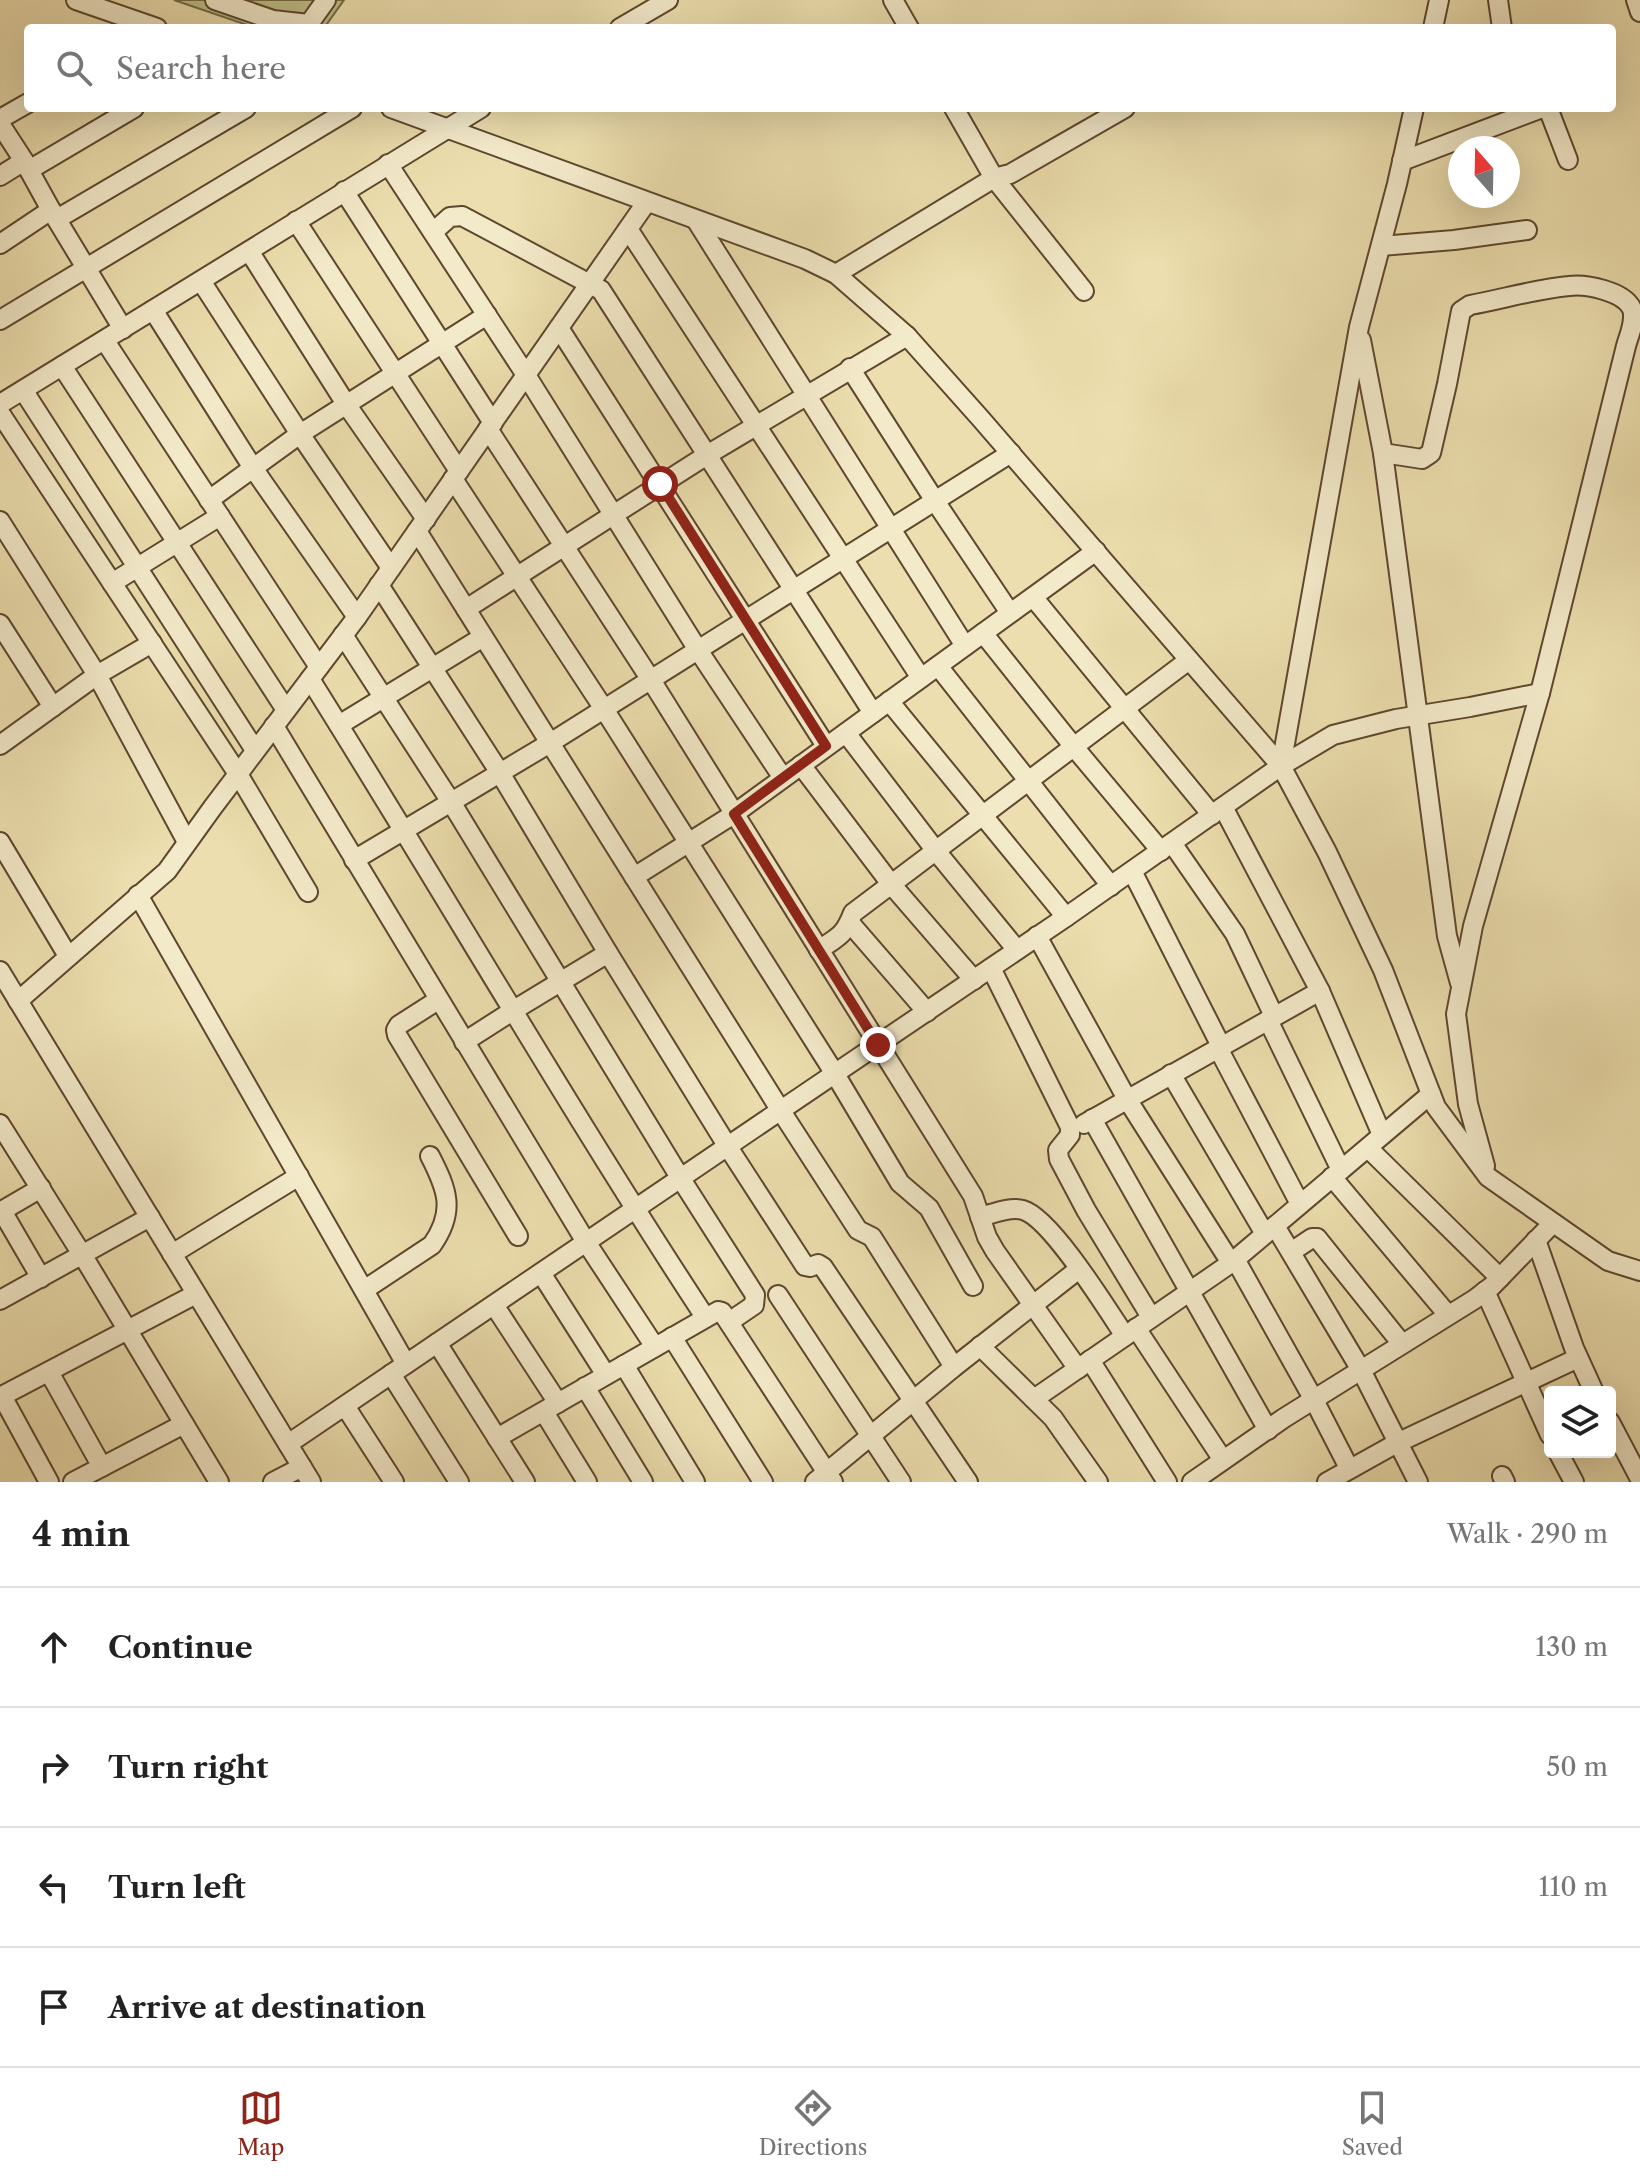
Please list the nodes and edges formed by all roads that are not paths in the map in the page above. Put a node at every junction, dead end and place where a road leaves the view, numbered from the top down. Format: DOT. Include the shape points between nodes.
graph roads {
  1 [pos="76,0"];
  2 [pos="215,0"];
  3 [pos="326,0"];
  4 [pos="668,0"];
  5 [pos="893,0"];
  6 [pos="1439,0"];
  7 [pos="1498,0"];
  8 [pos="1636,0"];
  9 [pos="1640,12"];
  10 [pos="140,24"];
  11 [pos="627,24"];
  12 [pos="907,24"];
  13 [pos="1434,24"];
  14 [pos="1501,24"];
  15 [pos="24,106"];
  16 [pos="126,112"];
  17 [pos="239,112"];
  18 [pos="345,112"];
  19 [pos="402,112"];
  20 [pos="474,112"];
  21 [pos="956,112"];
  22 [pos="1118,112"];
  23 [pos="1413,112"];
  24 [pos="1534,112"];
  25 [pos="1547,112"];
  26 [pos="0,122"];
  27 [pos="446,128"];
  28 [pos="1568,160"];
  29 [pos="1402,161"];
  30 [pos="388,164"];
  31 [pos="26,165"];
  32 [pos="0,176"];
  33 [pos="994,178"];
  34 [pos="344,191"];
  35 [pos="646,203"];
  36 [pos="54,215"];
  37 [pos="696,220"];
  38 [pos="296,221"];
  39 [pos="628,229"];
  40 [pos="1527,230"];
  41 [pos="433,232"];
  42 [pos="0,244"];
  43 [pos="1381,246"];
  44 [pos="249,251"];
  45 [pos="86,267"];
  46 [pos="836,274"];
  47 [pos="201,281"];
  48 [pos="590,283"];
  49 [pos="1084,291"];
  50 [pos="153,310"];
  51 [pos="487,315"];
  52 [pos="0,320"];
  53 [pos="1359,327"];
  54 [pos="559,328"];
  55 [pos="123,329"];
  56 [pos="907,336"];
  57 [pos="105,341"];
  58 [pos="441,344"];
  59 [pos="62,366"];
  60 [pos="850,368"];
  61 [pos="394,373"];
  62 [pos="526,375"];
  63 [pos="23,390"];
  64 [pos="806,396"];
  65 [pos="0,404"];
  66 [pos="346,404"];
  67 [pos="0,413"];
  68 [pos="490,426"];
  69 [pos="756,427"];
  70 [pos="300,434"];
  71 [pos="1011,453"];
  72 [pos="1383,453"];
  73 [pos="707,455"];
  74 [pos="253,468"];
  75 [pos="456,475"];
  76 [pos="660,484"];
  77 [pos="209,500"];
  78 [pos="935,501"];
  79 [pos="613,514"];
  80 [pos="220,516"];
  81 [pos="0,521"];
  82 [pos="421,525"];
  83 [pos="890,529"];
  84 [pos="177,543"];
  85 [pos="564,546"];
  86 [pos="1096,551"];
  87 [pos="842,559"];
  88 [pos="138,567"];
  89 [pos="391,568"];
  90 [pos="518,577"];
  91 [pos="112,583"];
  92 [pos="379,585"];
  93 [pos="792,591"];
  94 [pos="1033,597"];
  95 [pos="466,609"];
  96 [pos="1010,613"];
  97 [pos="357,617"];
  98 [pos="747,619"];
  99 [pos="0,624"];
  100 [pos="983,633"];
  101 [pos="343,635"];
  102 [pos="483,637"];
  103 [pos="152,643"];
  104 [pos="965,646"];
  105 [pos="698,650"];
  106 [pos="1189,660"];
  107 [pos="938,666"];
  108 [pos="432,667"];
  109 [pos="314,673"];
  110 [pos="97,675"];
  111 [pos="921,678"];
  112 [pos="651,680"];
  113 [pos="1540,693"];
  114 [pos="383,697"];
  115 [pos="889,701"];
  116 [pos="53,707"];
  117 [pos="604,709"];
  118 [pos="1125,709"];
  119 [pos="286,710"];
  120 [pos="873,713"];
  121 [pos="1417,716"];
  122 [pos="339,725"];
  123 [pos="274,726"];
  124 [pos="846,733"];
  125 [pos="2,737"];
  126 [pos="550,743"];
  127 [pos="826,746"];
  128 [pos="1074,747"];
  129 [pos="255,750"];
  130 [pos="801,765"];
  131 [pos="1281,766"];
  132 [pos="500,773"];
  133 [pos="238,774"];
  134 [pos="783,778"];
  135 [pos="1028,781"];
  136 [pos="451,802"];
  137 [pos="1218,811"];
  138 [pos="734,814"];
  139 [pos="983,816"];
  140 [pos="405,830"];
  141 [pos="0,842"];
  142 [pos="187,842"];
  143 [pos="688,842"];
  144 [pos="1166,847"];
  145 [pos="936,851"];
  146 [pos="354,860"];
  147 [pos="1132,871"];
  148 [pos="634,877"];
  149 [pos="891,884"];
  150 [pos="1111,886"];
  151 [pos="308,892"];
  152 [pos="138,895"];
  153 [pos="1066,917"];
  154 [pos="850,923"];
  155 [pos="1037,936"];
  156 [pos="819,950"];
  157 [pos="1017,950"];
  158 [pos="608,953"];
  159 [pos="68,956"];
  160 [pos="991,968"];
  161 [pos="0,971"];
  162 [pos="974,980"];
  163 [pos="560,982"];
  164 [pos="1461,985"];
  165 [pos="1320,991"];
  166 [pos="438,1000"];
  167 [pos="18,1001"];
  168 [pos="514,1010"];
  169 [pos="927,1012"];
  170 [pos="1271,1018"];
  171 [pos="464,1042"];
  172 [pos="878,1045"];
  173 [pos="1220,1047"];
  174 [pos="835,1074"];
  175 [pos="1171,1074"];
  176 [pos="1431,1094"];
  177 [pos="1127,1099"];
  178 [pos="781,1111"];
  179 [pos="1092,1119"];
  180 [pos="0,1124"];
  181 [pos="1071,1131"];
  182 [pos="1375,1141"];
  183 [pos="728,1147"];
  184 [pos="430,1156"];
  185 [pos="1336,1174"];
  186 [pos="299,1176"];
  187 [pos="1488,1177"];
  188 [pos="681,1179"];
  189 [pos="41,1188"];
  190 [pos="1300,1204"];
  191 [pos="635,1210"];
  192 [pos="1,1212"];
  193 [pos="150,1217"];
  194 [pos="980,1217"];
  195 [pos="1553,1223"];
  196 [pos="1270,1230"];
  197 [pos="518,1236"];
  198 [pos="1536,1240"];
  199 [pos="586,1242"];
  200 [pos="1291,1252"];
  201 [pos="172,1254"];
  202 [pos="83,1256"];
  203 [pos="1233,1261"];
  204 [pos="1079,1269"];
  205 [pos="1640,1271"];
  206 [pos="541,1273"];
  207 [pos="41,1278"];
  208 [pos="1500,1278"];
  209 [pos="973,1286"];
  210 [pos="364,1290"];
  211 [pos="1190,1290"];
  212 [pos="1485,1291"];
  213 [pos="196,1294"];
  214 [pos="778,1295"];
  215 [pos="0,1300"];
  216 [pos="494,1305"];
  217 [pos="1032,1305"];
  218 [pos="1448,1315"];
  219 [pos="705,1317"];
  220 [pos="729,1322"];
  221 [pos="1137,1327"];
  222 [pos="128,1331"];
  223 [pos="672,1337"];
  224 [pos="437,1343"];
  225 [pos="1402,1344"];
  226 [pos="980,1346"];
  227 [pos="655,1347"];
  228 [pos="1578,1358"];
  229 [pos="1084,1364"];
  230 [pos="624,1365"];
  231 [pos="954,1367"];
  232 [pos="399,1369"];
  233 [pos="1361,1370"];
  234 [pos="49,1372"];
  235 [pos="606,1375"];
  236 [pos="1526,1382"];
  237 [pos="1591,1386"];
  238 [pos="585,1387"];
  239 [pos="1,1397"];
  240 [pos="1034,1399"];
  241 [pos="1314,1400"];
  242 [pos="913,1401"];
  243 [pos="345,1406"];
  244 [pos="551,1407"];
  245 [pos="1544,1422"];
  246 [pos="184,1424"];
  247 [pos="1268,1430"];
  248 [pos="1616,1432"];
  249 [pos="870,1437"];
  250 [pos="497,1438"];
  251 [pos="1397,1443"];
  252 [pos="288,1444"];
  253 [pos="1561,1458"];
  254 [pos="102,1467"];
  255 [pos="1349,1468"];
  256 [pos="1219,1470"];
  257 [pos="1638,1471"];
  258 [pos="307,1475"];
  259 [pos="825,1479"];
  260 [pos="49,1482"];
  261 [pos="73,1482"];
  262 [pos="219,1482"];
  263 [pos="273,1482"];
  264 [pos="394,1482"];
  265 [pos="459,1482"];
  266 [pos="525,1482"];
  267 [pos="587,1482"];
  268 [pos="643,1482"];
  269 [pos="695,1482"];
  270 [pos="763,1482"];
  271 [pos="901,1482"];
  272 [pos="968,1482"];
  273 [pos="1098,1482"];
  274 [pos="1167,1482"];
  275 [pos="1192,1482"];
  276 [pos="1327,1482"];
  277 [pos="1418,1482"];
  278 [pos="1574,1482"];
  1 -- 10 [label="street"];
  2 -- 3 [label="street" via="273,20 309,24"];
  4 -- 11 [label="street"];
  5 -- 12 [label="street"];
  6 -- 13 [label="street"];
  7 -- 14 [label="street"];
  8 -- 9 [label="street"];
  15 -- 26 [label="street"];
  16 -- 31 [label="street"];
  17 -- 36 [label="street"];
  18 -- 45 [label="street"];
  19 -- 27 [label="street"];
  20 -- 27 [label="street"];
  21 -- 33 [label="street"];
  22 -- 33 [label="street"];
  23 -- 29 [label="street"];
  24 -- 29 [label="street"];
  25 -- 28 [label="street"];
  26 -- 31 [label="street"];
  27 -- 30 [label="street"];
  27 -- 35 [label="street"];
  29 -- 43 [label="street"];
  30 -- 34 [label="street"];
  30 -- 41 [label="street"];
  31 -- 32 [label="street"];
  31 -- 36 [label="street"];
  33 -- 46 [label="street"];
  33 -- 49 [label="street"];
  34 -- 38 [label="street"];
  34 -- 58 [label="street"];
  35 -- 37 [label="street"];
  35 -- 39 [label="street"];
  36 -- 42 [label="street"];
  36 -- 45 [label="street"];
  37 -- 46 [label="street"];
  37 -- 64 [label="street"];
  38 -- 44 [label="street"];
  38 -- 61 [label="street"];
  39 -- 48 [label="street"];
  39 -- 69 [label="street"];
  40 -- 43 [label="street"];
  41 -- 48 [label="street" via="450,217 462,216"];
  41 -- 51 [label="street"];
  43 -- 53 [label="street"];
  44 -- 47 [label="street"];
  44 -- 66 [label="street"];
  45 -- 52 [label="street"];
  45 -- 55 [label="street"];
  46 -- 56 [label="street"];
  47 -- 50 [label="street"];
  47 -- 70 [label="street"];
  48 -- 54 [label="street"];
  48 -- 73 [label="street" via="608,299"];
  50 -- 55 [label="street"];
  50 -- 74 [label="street"];
  51 -- 58 [label="street"];
  51 -- 62 [label="street"];
  53 -- 72 [label="street"];
  53 -- 131 [label="street"];
  54 -- 62 [label="street"];
  54 -- 76 [label="street"];
  55 -- 57 [label="street"];
  56 -- 60 [label="street"];
  56 -- 71 [label="street"];
  57 -- 59 [label="street"];
  57 -- 77 [label="street"];
  58 -- 61 [label="street"];
  58 -- 68 [label="street"];
  59 -- 63 [label="street"];
  59 -- 84 [label="street"];
  60 -- 64 [label="street"];
  60 -- 78 [label="street"];
  61 -- 66 [label="street"];
  61 -- 75 [label="street"];
  62 -- 68 [label="street"];
  62 -- 79 [label="street"];
  63 -- 65 [label="street"];
  63 -- 88 [label="street"];
  64 -- 69 [label="street"];
  64 -- 83 [label="street"];
  66 -- 70 [label="street"];
  66 -- 82 [label="street"];
  67 -- 91 [label="street"];
  68 -- 75 [label="street"];
  68 -- 85 [label="street"];
  69 -- 73 [label="street"];
  69 -- 87 [label="street"];
  70 -- 74 [label="street"];
  70 -- 89 [label="street"];
  71 -- 78 [label="street"];
  71 -- 86 [label="street"];
  72 -- 113 [label="street" via="1422,459 1431,453 1461,311 1470,305 1572,286 1606,290 1632,310 1633,324"];
  72 -- 121 [label="street"];
  73 -- 76 [label="street"];
  73 -- 93 [label="street"];
  74 -- 77 [label="street"];
  74 -- 97 [label="street"];
  75 -- 82 [label="street"];
  75 -- 90 [label="street"];
  76 -- 79 [label="street"];
  76 -- 98 [label="street"];
  77 -- 80 [label="street"];
  78 -- 83 [label="street"];
  78 -- 96 [label="street"];
  79 -- 85 [label="street"];
  79 -- 105 [label="street"];
  80 -- 84 [label="street"];
  80 -- 109 [label="street"];
  81 -- 110 [label="street"];
  82 -- 89 [label="street"];
  82 -- 95 [label="street"];
  83 -- 87 [label="street"];
  83 -- 104 [label="street"];
  84 -- 88 [label="street"];
  84 -- 119 [label="street"];
  85 -- 90 [label="street"];
  85 -- 112 [label="street"];
  86 -- 94 [label="street"];
  86 -- 106 [label="street"];
  87 -- 93 [label="street"];
  87 -- 111 [label="street"];
  88 -- 91 [label="street"];
  88 -- 129 [label="street"];
  89 -- 92 [label="street"];
  90 -- 95 [label="street"];
  90 -- 117 [label="street"];
  91 -- 103 [label="street"];
  92 -- 97 [label="street"];
  92 -- 108 [label="street"];
  93 -- 98 [label="street"];
  93 -- 120 [label="street"];
  94 -- 96 [label="street"];
  94 -- 118 [label="street"];
  95 -- 102 [label="street"];
  96 -- 100 [label="street"];
  97 -- 101 [label="street"];
  98 -- 105 [label="street"];
  98 -- 127 [label="street"];
  99 -- 116 [label="street"];
  100 -- 104 [label="street"];
  100 -- 128 [label="street"];
  101 -- 109 [label="street"];
  101 -- 114 [label="street"];
  102 -- 108 [label="street"];
  102 -- 126 [label="street"];
  103 -- 110 [label="street"];
  103 -- 133 [label="street"];
  104 -- 107 [label="street"];
  105 -- 112 [label="street"];
  105 -- 134 [label="street"];
  106 -- 118 [label="street"];
  106 -- 131 [label="street"];
  107 -- 111 [label="street"];
  107 -- 135 [label="street"];
  108 -- 114 [label="street"];
  108 -- 132 [label="street"];
  109 -- 119 [label="street"];
  109 -- 122 [label="street"];
  110 -- 116 [label="street"];
  110 -- 142 [label="street"];
  111 -- 115 [label="street"];
  112 -- 117 [label="street"];
  112 -- 138 [label="street"];
  113 -- 121 [label="street"];
  113 -- 164 [label="street"];
  114 -- 122 [label="street"];
  114 -- 136 [label="street"];
  115 -- 120 [label="street"];
  115 -- 139 [label="street"];
  116 -- 125 [label="street"];
  117 -- 126 [label="street"];
  117 -- 143 [label="street"];
  118 -- 128 [label="street"];
  118 -- 137 [label="street"];
  119 -- 123 [label="street"];
  120 -- 124 [label="street"];
  121 -- 131 [label="street" via="1333,735"];
  121 -- 164 [label="street" via="1447,936"];
  122 -- 140 [label="street"];
  123 -- 129 [label="street"];
  123 -- 146 [label="street"];
  124 -- 127 [label="street"];
  124 -- 145 [label="street"];
  126 -- 132 [label="street"];
  126 -- 148 [label="street"];
  127 -- 130 [label="street"];
  128 -- 135 [label="street"];
  128 -- 144 [label="street"];
  129 -- 133 [label="street"];
  130 -- 134 [label="street"];
  130 -- 149 [label="street"];
  131 -- 137 [label="street"];
  131 -- 176 [label="street" via="1383,970"];
  132 -- 136 [label="street"];
  132 -- 158 [label="street"];
  133 -- 142 [label="street"];
  133 -- 151 [label="street"];
  134 -- 138 [label="street"];
  135 -- 139 [label="street"];
  135 -- 150 [label="street"];
  136 -- 140 [label="street"];
  136 -- 163 [label="street"];
  137 -- 144 [label="street"];
  137 -- 165 [label="street"];
  138 -- 143 [label="street"];
  138 -- 156 [label="street"];
  139 -- 145 [label="street"];
  139 -- 153 [label="street"];
  140 -- 146 [label="street"];
  140 -- 168 [label="street"];
  141 -- 159 [label="street"];
  142 -- 152 [label="street" via="167,871"];
  143 -- 148 [label="street"];
  143 -- 174 [label="street"];
  144 -- 147 [label="street"];
  144 -- 170 [label="street" via="1235,934"];
  145 -- 149 [label="street"];
  145 -- 157 [label="street"];
  146 -- 166 [label="street"];
  147 -- 150 [label="street"];
  147 -- 173 [label="street"];
  148 -- 178 [label="street"];
  149 -- 154 [label="street" via="853,913"];
  149 -- 162 [label="street"];
  150 -- 153 [label="street"];
  152 -- 159 [label="street"];
  152 -- 186 [label="street"];
  153 -- 155 [label="street"];
  154 -- 156 [label="street"];
  154 -- 169 [label="street"];
  155 -- 157 [label="street"];
  155 -- 177 [label="street"];
  156 -- 172 [label="street"];
  157 -- 160 [label="street"];
  158 -- 163 [label="street"];
  158 -- 183 [label="street"];
  159 -- 167 [label="street"];
  160 -- 162 [label="street"];
  160 -- 181 [label="street"];
  161 -- 167 [label="street"];
  162 -- 169 [label="street"];
  163 -- 168 [label="street"];
  163 -- 188 [label="street"];
  164 -- 187 [label="street" via="1456,1014 1468,1104"];
  165 -- 170 [label="street"];
  165 -- 182 [label="street"];
  166 -- 171 [label="street"];
  166 -- 197 [label="street" via="399,1025 397,1035"];
  167 -- 193 [label="street"];
  168 -- 171 [label="street"];
  168 -- 191 [label="street"];
  169 -- 172 [label="street"];
  170 -- 173 [label="street"];
  170 -- 185 [label="street"];
  171 -- 199 [label="street"];
  172 -- 174 [label="street"];
  172 -- 194 [label="street" via="973,1196"];
  173 -- 175 [label="street"];
  173 -- 190 [label="street"];
  174 -- 178 [label="street"];
  174 -- 209 [label="street" via="900,1183 929,1208"];
  175 -- 177 [label="street"];
  175 -- 196 [label="street"];
  176 -- 182 [label="street"];
  176 -- 187 [label="street"];
  177 -- 179 [label="street"];
  177 -- 203 [label="street"];
  178 -- 183 [label="street"];
  178 -- 231 [label="street" via="858,1230 872,1237"];
  179 -- 181 [label="street"];
  179 -- 211 [label="street"];
  180 -- 189 [label="street"];
  181 -- 221 [label="street" via="1058,1150 1059,1159"];
  182 -- 185 [label="street"];
  182 -- 208 [label="street"];
  183 -- 188 [label="street"];
  183 -- 242 [label="street" via="805,1266 823,1267"];
  184 -- 210 [label="street" via="447,1193 437,1237"];
  185 -- 190 [label="street"];
  185 -- 218 [label="street"];
  186 -- 201 [label="street"];
  186 -- 210 [label="street"];
  187 -- 195 [label="street"];
  188 -- 191 [label="street"];
  188 -- 220 [label="street" via="755,1295 754,1305"];
  189 -- 192 [label="street"];
  189 -- 202 [label="street"];
  190 -- 196 [label="street"];
  191 -- 199 [label="street"];
  191 -- 219 [label="street"];
  192 -- 207 [label="street"];
  193 -- 201 [label="street"];
  193 -- 202 [label="street"];
  194 -- 204 [label="street" via="1024,1210 1052,1234"];
  194 -- 217 [label="street" via="995,1251"];
  195 -- 198 [label="street"];
  195 -- 205 [label="street" via="1608,1261"];
  196 -- 200 [label="street"];
  196 -- 203 [label="street"];
  198 -- 208 [label="street"];
  198 -- 228 [label="street"];
  199 -- 206 [label="street"];
  199 -- 227 [label="street"];
  200 -- 225 [label="street" via="1317,1238"];
  200 -- 233 [label="street"];
  201 -- 213 [label="street"];
  202 -- 207 [label="street"];
  202 -- 222 [label="street"];
  203 -- 211 [label="street"];
  203 -- 241 [label="street"];
  204 -- 217 [label="street"];
  204 -- 221 [label="street"];
  206 -- 216 [label="street"];
  206 -- 235 [label="street"];
  207 -- 215 [label="street"];
  208 -- 212 [label="street"];
  210 -- 232 [label="street"];
  211 -- 221 [label="street"];
  211 -- 247 [label="street"];
  212 -- 218 [label="street"];
  212 -- 236 [label="street"];
  213 -- 222 [label="street"];
  213 -- 252 [label="street"];
  214 -- 249 [label="street"];
  216 -- 224 [label="street"];
  216 -- 244 [label="street"];
  217 -- 226 [label="street"];
  217 -- 229 [label="street"];
  218 -- 225 [label="street"];
  219 -- 220 [label="street" via="718,1311"];
  219 -- 223 [label="street"];
  220 -- 259 [label="street"];
  221 -- 229 [label="street"];
  221 -- 256 [label="street"];
  222 -- 234 [label="street"];
  222 -- 246 [label="street"];
  223 -- 227 [label="street"];
  223 -- 270 [label="street"];
  224 -- 232 [label="street"];
  224 -- 250 [label="street"];
  225 -- 233 [label="street"];
  226 -- 231 [label="street"];
  226 -- 240 [label="street"];
  227 -- 230 [label="street"];
  228 -- 236 [label="street"];
  228 -- 237 [label="street"];
  229 -- 240 [label="street"];
  229 -- 274 [label="street"];
  230 -- 235 [label="street"];
  230 -- 269 [label="street"];
  231 -- 242 [label="street"];
  232 -- 243 [label="street"];
  232 -- 265 [label="street"];
  233 -- 241 [label="street"];
  233 -- 251 [label="street"];
  234 -- 239 [label="street"];
  234 -- 254 [label="street"];
  235 -- 238 [label="street"];
  236 -- 245 [label="street"];
  236 -- 251 [label="street"];
  238 -- 244 [label="street"];
  238 -- 268 [label="street"];
  239 -- 260 [label="street"];
  240 -- 273 [label="street"];
  241 -- 247 [label="street"];
  241 -- 255 [label="street"];
  242 -- 249 [label="street"];
  242 -- 272 [label="street"];
  243 -- 252 [label="street"];
  243 -- 264 [label="street"];
  244 -- 250 [label="street"];
  244 -- 267 [label="street"];
  246 -- 254 [label="street"];
  246 -- 262 [label="street"];
  247 -- 256 [label="street"];
  248 -- 257 [label="street"];
  249 -- 259 [label="street"];
  249 -- 271 [label="street"];
  250 -- 266 [label="street"];
  251 -- 255 [label="street"];
  251 -- 277 [label="street"];
  252 -- 258 [label="street"];
  253 -- 278 [label="street"];
  254 -- 261 [label="street"];
  255 -- 276 [label="street"];
  256 -- 275 [label="street"];
  258 -- 263 [label="street"];
}
